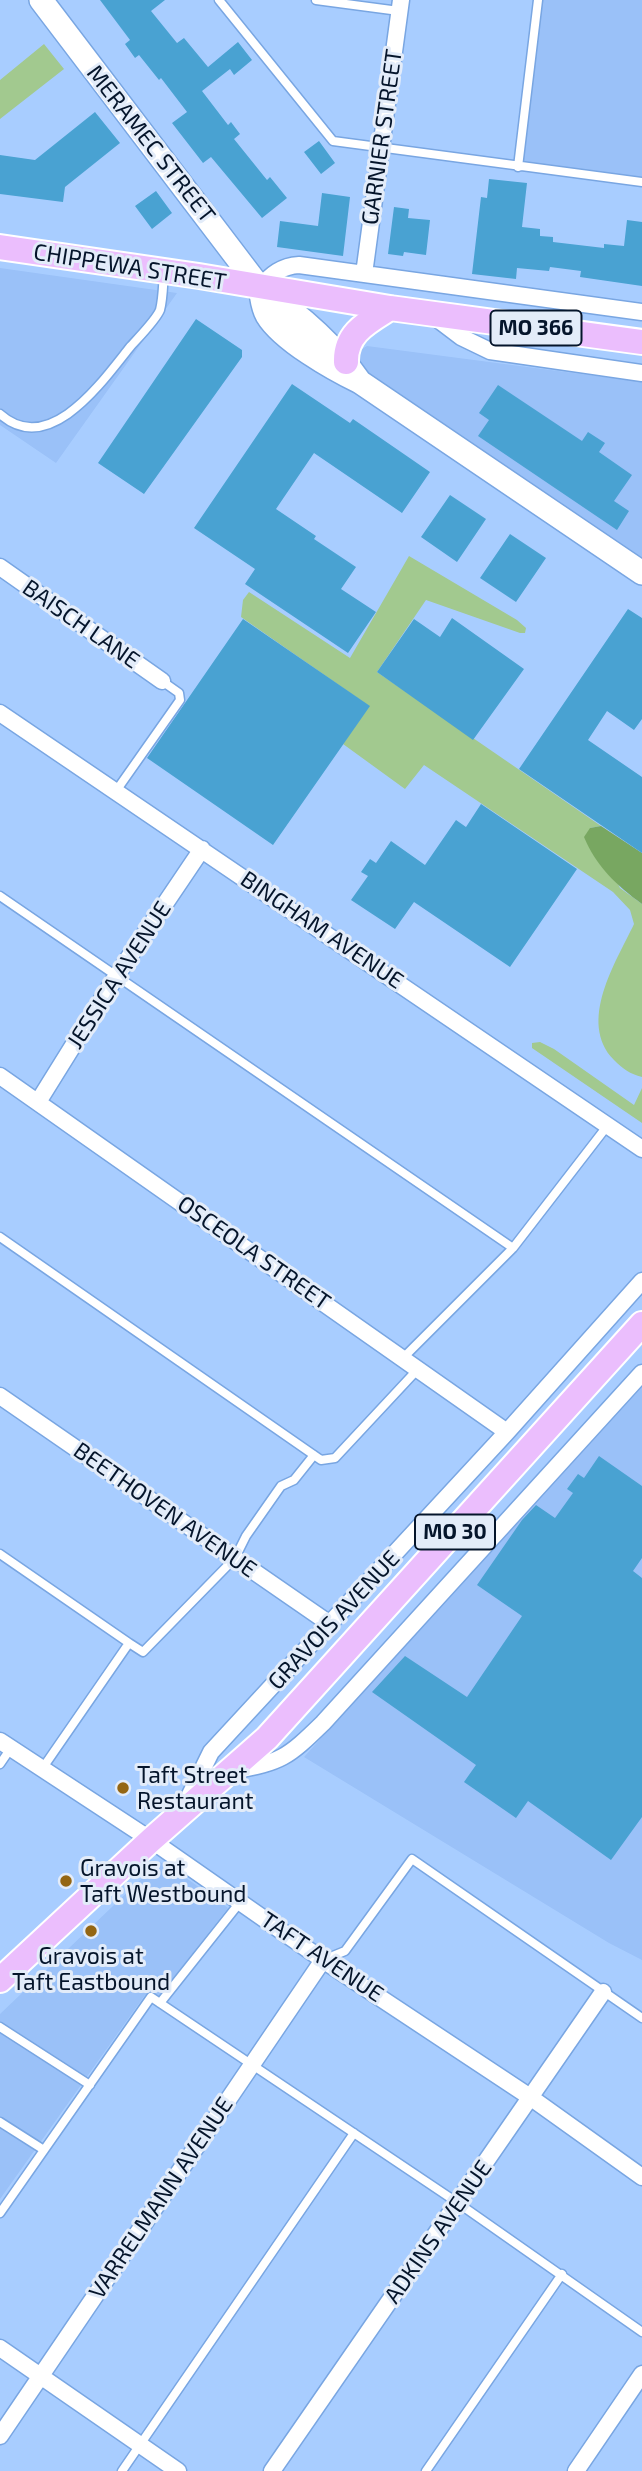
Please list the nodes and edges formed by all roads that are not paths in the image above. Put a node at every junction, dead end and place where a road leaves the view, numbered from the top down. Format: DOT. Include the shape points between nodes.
graph roads {
  1 [pos="41,0"];
  2 [pos="219,0"];
  3 [pos="316,0"];
  4 [pos="538,0"];
  5 [pos="400,6"];
  6 [pos="381,149"];
  7 [pos="518,167"];
  8 [pos="642,182"];
  9 [pos="0,247"];
  10 [pos="164,271"];
  11 [pos="364,274"];
  12 [pos="261,288"];
  13 [pos="390,308"];
  14 [pos="642,312"];
  15 [pos="430,314"];
  16 [pos="642,342"];
  17 [pos="353,372"];
  18 [pos="642,373"];
  19 [pos="0,414"];
  20 [pos="0,567"];
  21 [pos="642,573"];
  22 [pos="162,681"];
  23 [pos="0,713"];
  24 [pos="116,791"];
  25 [pos="202,849"];
  26 [pos="0,896"];
  27 [pos="117,975"];
  28 [pos="0,1076"];
  29 [pos="38,1102"];
  30 [pos="608,1125"];
  31 [pos="642,1149"];
  32 [pos="0,1237"];
  33 [pos="513,1248"];
  34 [pos="642,1281"];
  35 [pos="642,1324"];
  36 [pos="402,1358"];
  37 [pos="418,1369"];
  38 [pos="642,1373"];
  39 [pos="0,1396"];
  40 [pos="507,1432"];
  41 [pos="314,1455"];
  42 [pos="0,1554"];
  43 [pos="235,1558"];
  44 [pos="330,1624"];
  45 [pos="129,1643"];
  46 [pos="6,1744"];
  47 [pos="0,1764"];
  48 [pos="42,1769"];
  49 [pos="232,1771"];
  50 [pos="182,1813"];
  51 [pos="152,1840"];
  52 [pos="241,1901"];
  53 [pos="323,1960"];
  54 [pos="0,1980"];
  55 [pos="603,1992"];
  56 [pos="160,2003"];
  57 [pos="642,2018"];
  58 [pos="0,2027"];
  59 [pos="251,2064"];
  60 [pos="90,2085"];
  61 [pos="530,2097"];
  62 [pos="0,2122"];
  63 [pos="354,2133"];
  64 [pos="44,2150"];
  65 [pos="642,2177"];
  66 [pos="458,2203"];
  67 [pos="0,2213"];
  68 [pos="562,2274"];
  69 [pos="642,2332"];
  70 [pos="0,2348"];
  71 [pos="642,2374"];
  72 [pos="41,2377"];
  73 [pos="0,2436"];
  74 [pos="140,2445"];
  75 [pos="122,2471"];
  76 [pos="178,2471"];
  77 [pos="272,2471"];
  78 [pos="426,2471"];
  79 [pos="576,2471"];
  1 -- 12 [label="street, MERAMEC STREET"];
  2 -- 6 [label="lane" via="333,141"];
  3 -- 5 [label="lane"];
  4 -- 7 [label="lane"];
  5 -- 6 [label="street, GARNIER STREET"];
  6 -- 7 [label="lane"];
  6 -- 11 [label="street, GARNIER STREET"];
  7 -- 8 [label="lane"];
  9 -- 10 [label="main road, CHIPPEWA STREET / MO 366"];
  10 -- 12 [label="main road, CHIPPEWA STREET / MO 366"];
  10 -- 19 [label="lane" via="160,311 99,386 75,408 48,425 25,427 11,424"];
  11 -- 12 [label="street" via="288,266"];
  11 -- 14 [label="street"];
  12 -- 13 [label="main road, CHIPPEWA STREET / MO 366"];
  12 -- 17 [label="street, MERAMEC STREET" via="310,325"];
  13 -- 15 [label="main road, CHIPPEWA STREET / MO 366"];
  13 -- 17 [label="main road" via="349,342"];
  15 -- 16 [label="main road, CHIPPEWA STREET / MO 366"];
  15 -- 18 [label="street, CHIPPEWA STREET" via="490,351"];
  17 -- 21 [label="street, MERAMEC STREET"];
  20 -- 22 [label="street, BAISCH LANE"];
  22 -- 24 [label="lane" via="179,693 180,700"];
  23 -- 24 [label="street, BINGHAM AVENUE"];
  24 -- 25 [label="street, BINGHAM AVENUE"];
  25 -- 27 [label="street, JESSICA AVENUE"];
  25 -- 30 [label="street, BINGHAM AVENUE"];
  26 -- 27 [label="lane"];
  27 -- 29 [label="street, JESSICA AVENUE"];
  27 -- 33 [label="lane"];
  28 -- 29 [label="street, OSCEOLA STREET"];
  29 -- 36 [label="street, OSCEOLA STREET"];
  30 -- 31 [label="street, BINGHAM AVENUE"];
  30 -- 33 [label="lane"];
  32 -- 41 [label="lane"];
  33 -- 36 [label="lane"];
  34 -- 40 [label="street, GRAVOIS AVENUE"];
  35 -- 49 [label="main road, GRAVOIS AVENUE / MO 30" via="356,1642"];
  36 -- 37 [label="street, OSCEOLA STREET"];
  37 -- 40 [label="street, OSCEOLA STREET"];
  37 -- 41 [label="lane" via="335,1458 321,1460"];
  38 -- 49 [label="street, GRAVOIS AVENUE" via="292,1753 276,1762"];
  39 -- 43 [label="street, BEETHOVEN AVENUE"];
  40 -- 44 [label="street, GRAVOIS AVENUE"];
  41 -- 43 [label="lane" via="294,1480 281,1486"];
  42 -- 45 [label="lane"];
  43 -- 44 [label="street, BEETHOVEN AVENUE"];
  43 -- 45 [label="lane" via="143,1651"];
  44 -- 50 [label="street, GRAVOIS AVENUE" via="211,1752"];
  45 -- 48 [label="lane"];
  46 -- 47 [label="lane"];
  46 -- 48 [label="street, TAFT AVENUE"];
  48 -- 51 [label="street, TAFT AVENUE"];
  49 -- 50 [label="main road, GRAVOIS AVENUE / MO 30"];
  50 -- 51 [label="main road, GRAVOIS AVENUE / MO 30"];
  51 -- 52 [label="street, TAFT AVENUE"];
  51 -- 54 [label="main road, GRAVOIS AVENUE / MO 30"];
  52 -- 53 [label="street, TAFT AVENUE"];
  52 -- 56 [label="lane"];
  53 -- 55 [label="lane" via="345,1951 412,1859"];
  53 -- 59 [label="street, VARRELMANN AVENUE"];
  53 -- 61 [label="street, TAFT AVENUE"];
  55 -- 57 [label="lane"];
  55 -- 61 [label="street, ADKINS AVENUE"];
  56 -- 59 [label="lane"];
  56 -- 60 [label="lane" via="152,1997"];
  58 -- 60 [label="lane"];
  59 -- 63 [label="lane"];
  59 -- 72 [label="street, VARRELMANN AVENUE"];
  60 -- 64 [label="lane"];
  61 -- 65 [label="street, TAFT AVENUE"];
  61 -- 66 [label="street, ADKINS AVENUE"];
  62 -- 64 [label="lane"];
  63 -- 66 [label="lane"];
  63 -- 74 [label="lane"];
  64 -- 67 [label="lane"];
  66 -- 68 [label="lane"];
  66 -- 77 [label="street, ADKINS AVENUE"];
  68 -- 69 [label="lane"];
  68 -- 78 [label="lane"];
  70 -- 72 [label="street"];
  71 -- 79 [label="street"];
  72 -- 73 [label="street, VARRELMANN AVENUE"];
  72 -- 74 [label="street"];
  74 -- 75 [label="lane"];
  74 -- 76 [label="street"];
}
